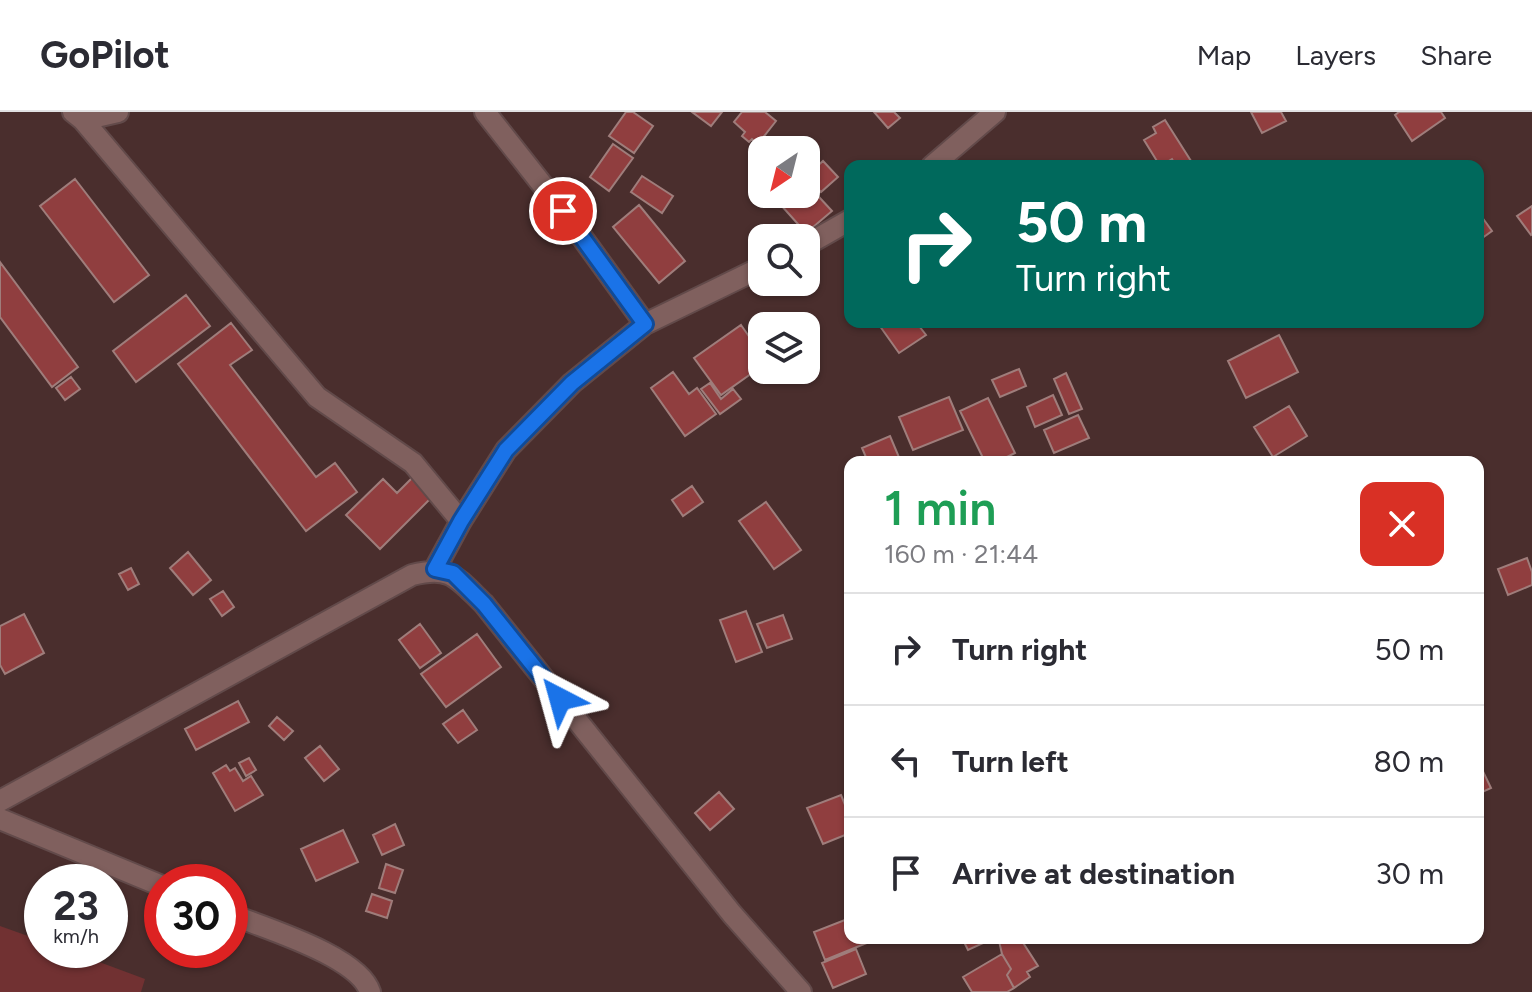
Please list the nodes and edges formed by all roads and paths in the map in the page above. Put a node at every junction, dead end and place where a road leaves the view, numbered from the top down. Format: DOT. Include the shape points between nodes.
graph roads {
  1 [pos="118,112"];
  2 [pos="485,112"];
  3 [pos="995,112"];
  4 [pos="78,116"];
  5 [pos="939,160"];
  6 [pos="844,223"];
  7 [pos="820,237"];
  8 [pos="748,274"];
  9 [pos="645,324"];
  10 [pos="461,521"];
  11 [pos="435,569"];
  12 [pos="0,801"];
  13 [pos="0,819"];
  14 [pos="144,879"];
  15 [pos="248,921"];
  16 [pos="370,992"];
  17 [pos="801,992"];
  1 -- 4 [label="street"];
  2 -- 9 [label="street"];
  3 -- 5 [label="street"];
  4 -- 10 [label="street" via="317,397 413,463"];
  6 -- 7 [label="street"];
  8 -- 9 [label="street"];
  9 -- 10 [label="street" via="572,383 506,450"];
  10 -- 11 [label="street"];
  11 -- 12 [label="street" via="412,575"];
  11 -- 17 [label="street" via="453,573 484,604 732,914"];
  13 -- 14 [label="street"];
  15 -- 16 [label="street" via="343,961"];
}
